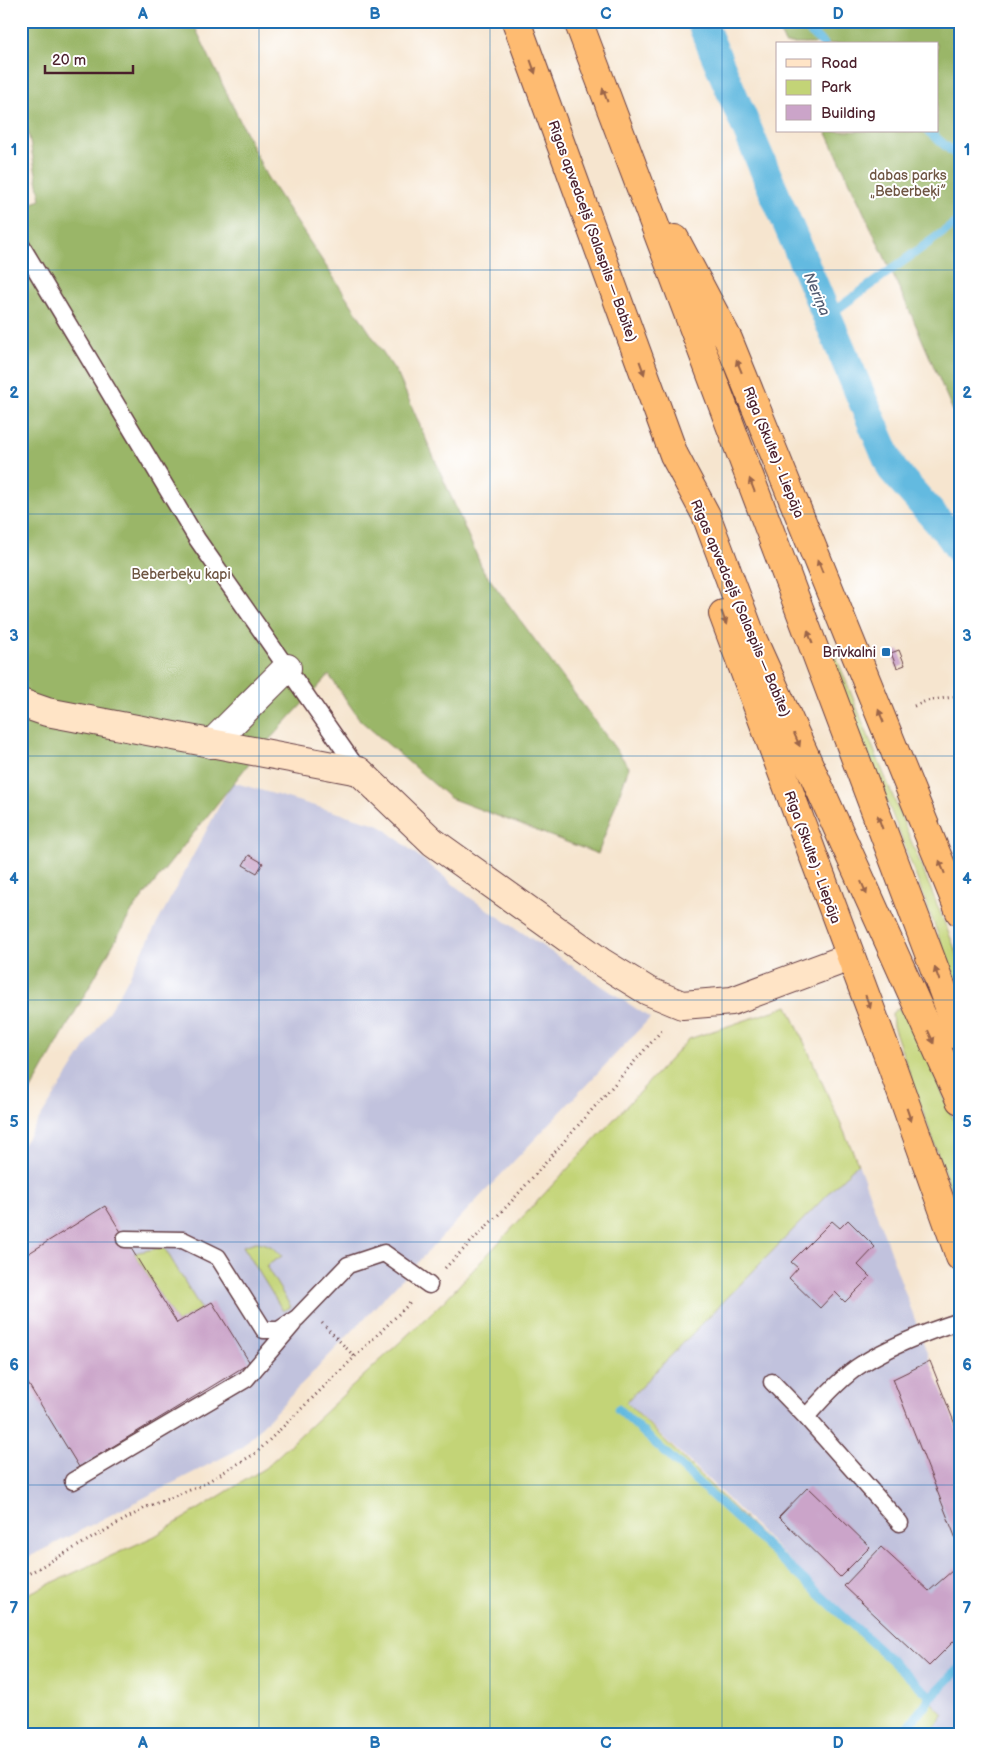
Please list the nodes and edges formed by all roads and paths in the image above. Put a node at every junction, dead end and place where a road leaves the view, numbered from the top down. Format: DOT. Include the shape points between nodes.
graph roads {
  1 [pos="516,21"];
  2 [pos="578,21"];
  3 [pos="622,141"];
  4 [pos="21,245"];
  5 [pos="674,455"];
  6 [pos="287,668"];
  7 [pos="960,696"];
  8 [pos="21,703"];
  9 [pos="914,706"];
  10 [pos="211,744"];
  11 [pos="359,771"];
  12 [pos="960,912"];
  13 [pos="850,957"];
  14 [pos="682,1005"];
  15 [pos="960,1036"];
  16 [pos="960,1100"];
  17 [pos="126,1239"];
  18 [pos="960,1257"];
  19 [pos="429,1285"];
  20 [pos="302,1313"];
  21 [pos="960,1321"];
  22 [pos="355,1357"];
  23 [pos="772,1382"];
  24 [pos="806,1417"];
  25 [pos="73,1481"];
  26 [pos="900,1522"];
  27 [pos="21,1578"];
  1 -- 5 [label="highway, Rīgas apvedceļš (Salaspils — Babīte), one-way"];
  3 -- 2 [label="highway, one-way"];
  12 -- 3 [label="highway, Rīga (Skulte) - Liepāja, one-way" via="728,338"];
  15 -- 3 [label="highway, one-way"];
  4 -- 6 [label="lane" via="197,539"];
  5 -- 13 [label="highway, Rīga (Skulte) - Liepāja, one-way" via="688,522"];
  5 -- 16 [label="highway, Rīgas apvedceļš (Salaspils — Babīte), one-way" via="706,516 752,638"];
  6 -- 10 [label="street"];
  6 -- 11 [label="lane"];
  7 -- 9 [label="path"];
  8 -- 10 [label="street" via="47,712"];
  10 -- 11 [label="street"];
  11 -- 14 [label="street" via="432,842 601,962 648,991"];
  13 -- 14 [label="street" via="732,1001"];
  13 -- 18 [label="highway, Rīga (Skulte) - Liepāja, one-way"];
  14 -- 19 [label="path" via="510,1203"];
  17 -- 20 [label="lane" via="183,1240 218,1257 264,1330 279,1330"];
  19 -- 20 [label="lane" via="384,1253 348,1265"];
  19 -- 22 [label="path"];
  20 -- 22 [label="path"];
  20 -- 25 [label="lane" via="246,1379"];
  21 -- 24 [label="lane" via="860,1365 820,1400"];
  22 -- 27 [label="path" via="256,1453 200,1486 147,1507"];
  23 -- 24 [label="lane"];
  24 -- 26 [label="lane"];
}
